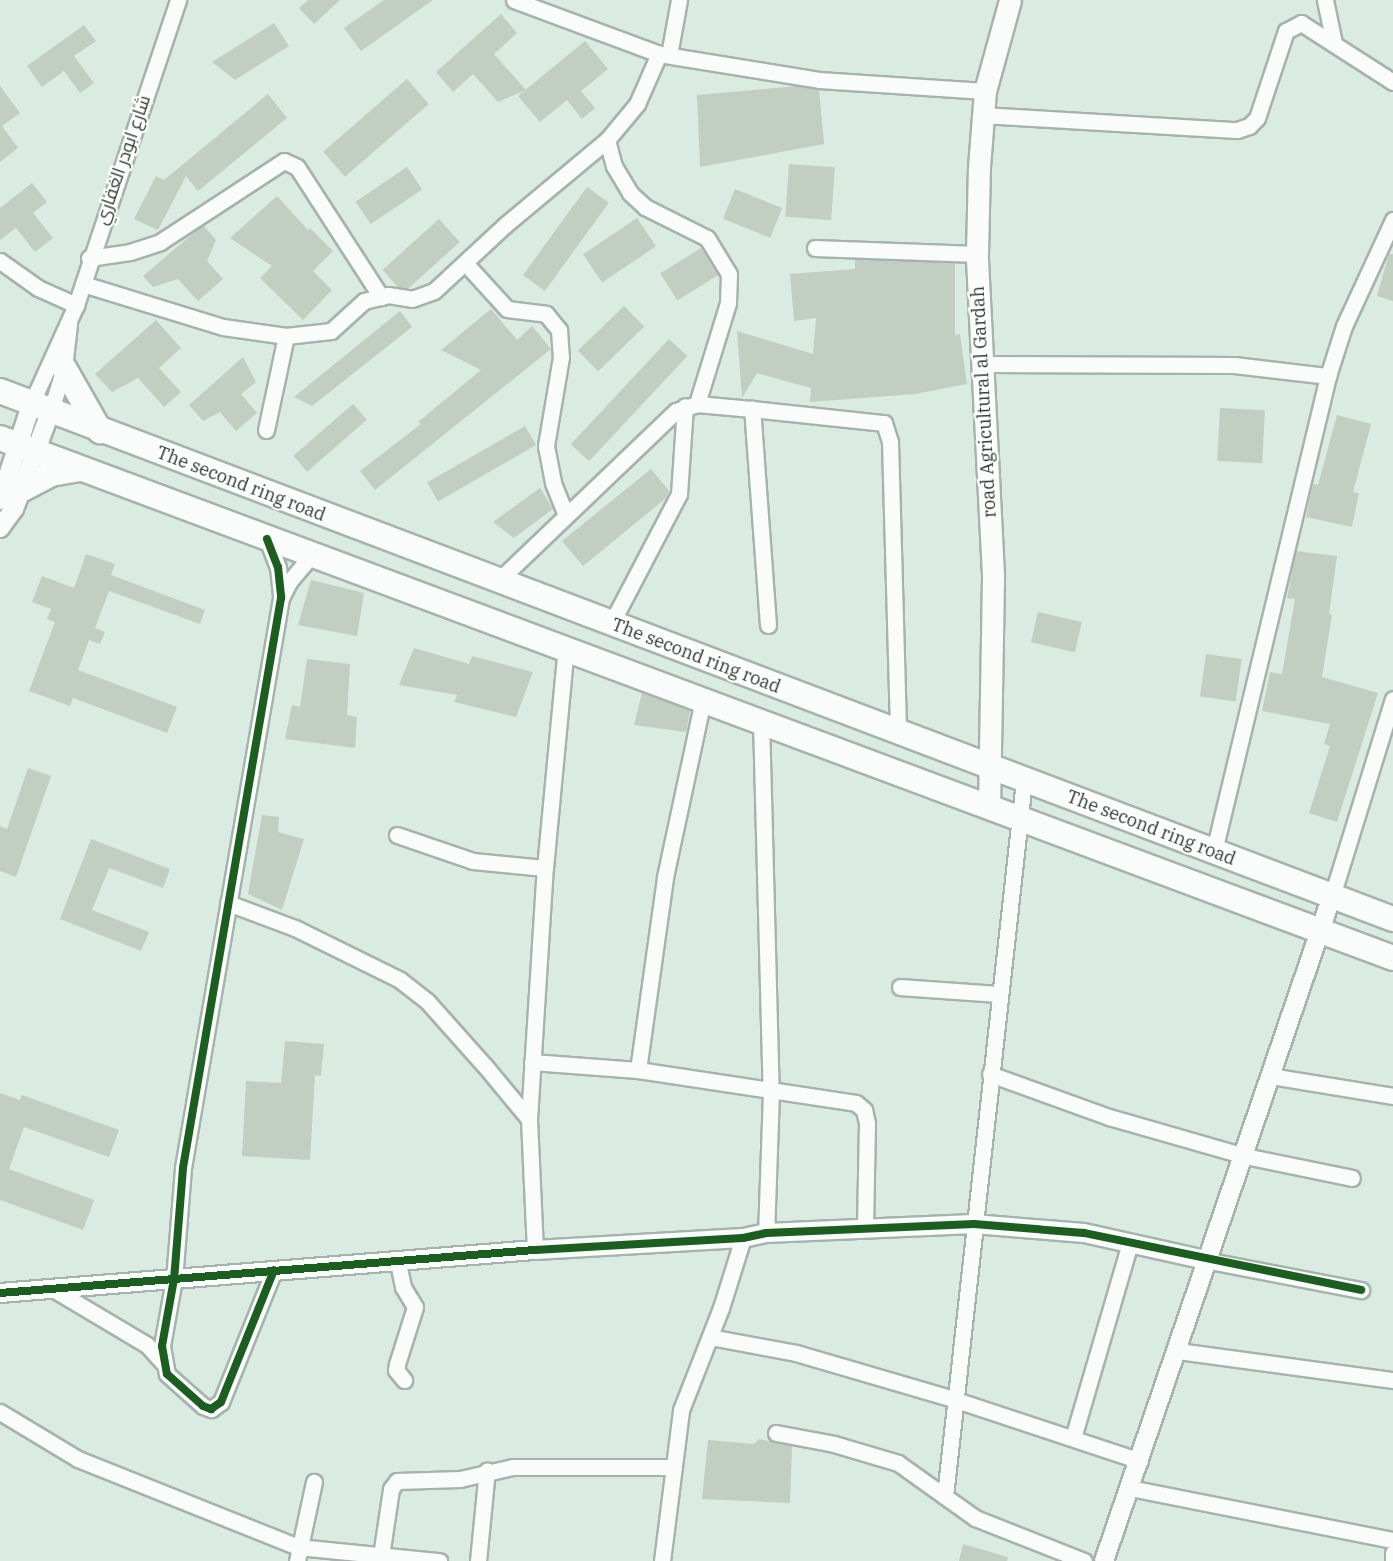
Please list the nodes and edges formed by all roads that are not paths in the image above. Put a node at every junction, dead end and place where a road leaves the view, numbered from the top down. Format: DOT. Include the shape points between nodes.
graph roads {
  1 [pos="178,0"];
  2 [pos="514,0"];
  3 [pos="679,0"];
  4 [pos="1010,0"];
  5 [pos="1325,0"];
  6 [pos="1334,43"];
  7 [pos="664,55"];
  8 [pos="1393,82"];
  9 [pos="985,91"];
  10 [pos="982,115"];
  11 [pos="607,140"];
  12 [pos="1393,221"];
  13 [pos="814,248"];
  14 [pos="977,254"];
  15 [pos="89,258"];
  16 [pos="0,261"];
  17 [pos="467,264"];
  18 [pos="83,284"];
  19 [pos="381,297"];
  20 [pos="76,305"];
  21 [pos="69,321"];
  22 [pos="286,336"];
  23 [pos="983,364"];
  24 [pos="64,368"];
  25 [pos="1328,376"];
  26 [pos="0,391"];
  27 [pos="691,405"];
  28 [pos="42,406"];
  29 [pos="752,409"];
  30 [pos="266,430"];
  31 [pos="100,431"];
  32 [pos="17,445"];
  33 [pos="83,469"];
  34 [pos="11,495"];
  35 [pos="566,516"];
  36 [pos="0,528"];
  37 [pos="267,539"];
  38 [pos="312,555"];
  39 [pos="498,581"];
  40 [pos="280,598"];
  41 [pos="611,624"];
  42 [pos="768,625"];
  43 [pos="566,647"];
  44 [pos="703,699"];
  45 [pos="1393,699"];
  46 [pos="761,720"];
  47 [pos="898,732"];
  48 [pos="992,767"];
  49 [pos="1024,780"];
  50 [pos="989,808"];
  51 [pos="1016,819"];
  52 [pos="397,835"];
  53 [pos="1214,851"];
  54 [pos="545,868"];
  55 [pos="1332,896"];
  56 [pos="228,903"];
  57 [pos="1393,919"];
  58 [pos="1320,930"];
  59 [pos="1393,958"];
  60 [pos="900,987"];
  61 [pos="999,994"];
  62 [pos="532,1062"];
  63 [pos="638,1070"];
  64 [pos="990,1074"];
  65 [pos="1271,1076"];
  66 [pos="771,1092"];
  67 [pos="1393,1096"];
  68 [pos="530,1119"];
  69 [pos="1245,1156"];
  70 [pos="1352,1178"];
  71 [pos="974,1224"];
  72 [pos="865,1229"];
  73 [pos="766,1233"];
  74 [pos="743,1238"];
  75 [pos="1130,1243"];
  76 [pos="535,1250"];
  77 [pos="1210,1261"];
  78 [pos="398,1263"];
  79 [pos="274,1270"];
  80 [pos="174,1279"];
  81 [pos="53,1289"];
  82 [pos="1361,1290"];
  83 [pos="0,1293"];
  84 [pos="710,1337"];
  85 [pos="1178,1351"];
  86 [pos="163,1363"];
  87 [pos="404,1380"];
  88 [pos="1393,1380"];
  89 [pos="953,1399"];
  90 [pos="0,1412"];
  91 [pos="776,1433"];
  92 [pos="1073,1438"];
  93 [pos="1140,1461"];
  94 [pos="674,1467"];
  95 [pos="488,1470"];
  96 [pos="314,1482"];
  97 [pos="1130,1488"];
  98 [pos="945,1496"];
  99 [pos="1393,1540"];
  100 [pos="1393,1553"];
  101 [pos="298,1554"];
  102 [pos="381,1556"];
  103 [pos="439,1561"];
  104 [pos="478,1561"];
  105 [pos="662,1561"];
  106 [pos="1084,1561"];
  107 [pos="1104,1561"];
  108 [pos="1393,1561"];
  1 -- 15 [label="street, شارع ابودر الغفاري"];
  2 -- 7 [label="street"];
  3 -- 7 [label="street"];
  4 -- 9 [label="main road, road Agricultural al Gardah"];
  5 -- 6 [label="street"];
  6 -- 8 [label="street"];
  6 -- 10 [label="street" via="1311,27 1293,25 1286,31 1257,118 1237,130"];
  7 -- 9 [label="street" via="819,81"];
  7 -- 11 [label="street" via="637,104"];
  9 -- 10 [label="main road, road Agricultural al Gardah"];
  10 -- 14 [label="main road, road Agricultural al Gardah"];
  11 -- 17 [label="street" via="505,225"];
  11 -- 27 [label="street" via="614,166 630,193 645,207 707,238 729,274 728,303"];
  12 -- 25 [label="street" via="1344,326"];
  13 -- 14 [label="street"];
  14 -- 23 [label="main road, road Agricultural al Gardah"];
  15 -- 18 [label="street, شارع ابودر الغفاري"];
  15 -- 19 [label="street" via="130,252 160,242 284,161 297,166"];
  16 -- 20 [label="street" via="39,288"];
  17 -- 19 [label="street" via="434,291 412,298"];
  17 -- 35 [label="street" via="507,309 546,314 559,330 561,357 546,446 553,483"];
  18 -- 20 [label="street, شارع ابودر الغفاري"];
  18 -- 22 [label="street" via="223,327"];
  19 -- 22 [label="street" via="364,301 331,332"];
  20 -- 21 [label="street, شارع ابودر الغفاري"];
  21 -- 24 [label="street, شارع ابودر الغفاري"];
  21 -- 28 [label="street, شارع ابودر الغفاري"];
  22 -- 30 [label="street"];
  23 -- 25 [label="street" via="1234,365"];
  23 -- 48 [label="main road, road Agricultural al Gardah" via="993,575"];
  24 -- 28 [label="street, شارع ابودر الغفاري"];
  24 -- 31 [label="main road"];
  25 -- 53 [label="street"];
  26 -- 28 [label="main road, The second ring road"];
  27 -- 29 [label="street"];
  27 -- 35 [label="street"];
  27 -- 41 [label="street" via="679,494"];
  28 -- 31 [label="main road, The second ring road"];
  28 -- 32 [label="street, شارع ابودر الغفاري"];
  29 -- 42 [label="street"];
  29 -- 47 [label="street" via="872,420 884,423 889,432"];
  31 -- 39 [label="main road, The second ring road"];
  32 -- 33 [label="main road, The second ring road"];
  32 -- 34 [label="street, شارع ابودر الغفاري"];
  33 -- 34 [label="main road" via="51,474"];
  33 -- 37 [label="main road, The second ring road"];
  34 -- 36 [label="street, شارع ابودر الغفاري"];
  35 -- 39 [label="street"];
  37 -- 38 [label="main road, The second ring road"];
  37 -- 40 [label="street" via="278,567"];
  38 -- 40 [label="street" via="299,567"];
  38 -- 43 [label="main road, The second ring road"];
  39 -- 41 [label="main road, The second ring road"];
  40 -- 56 [label="street"];
  41 -- 47 [label="main road, The second ring road"];
  43 -- 44 [label="main road, The second ring road"];
  43 -- 54 [label="street"];
  44 -- 46 [label="main road, The second ring road"];
  44 -- 63 [label="street" via="665,877"];
  45 -- 55 [label="street"];
  46 -- 50 [label="main road, The second ring road"];
  46 -- 66 [label="street"];
  47 -- 48 [label="main road, The second ring road"];
  48 -- 49 [label="main road, The second ring road"];
  48 -- 50 [label="main road, road Agricultural al Gardah"];
  49 -- 51 [label="street"];
  49 -- 53 [label="main road, The second ring road"];
  50 -- 51 [label="main road, The second ring road"];
  51 -- 58 [label="main road, The second ring road"];
  51 -- 61 [label="street"];
  52 -- 54 [label="street" via="473,861"];
  53 -- 55 [label="main road, The second ring road"];
  54 -- 62 [label="street"];
  55 -- 57 [label="main road, The second ring road"];
  55 -- 58 [label="street"];
  56 -- 68 [label="street" via="295,928 400,980 427,1001"];
  56 -- 80 [label="street" via="183,1168"];
  58 -- 59 [label="main road, The second ring road"];
  58 -- 65 [label="street"];
  60 -- 61 [label="street"];
  61 -- 64 [label="street"];
  62 -- 63 [label="street"];
  62 -- 68 [label="street"];
  63 -- 66 [label="street"];
  64 -- 69 [label="street" via="1109,1117"];
  64 -- 71 [label="street"];
  65 -- 67 [label="street"];
  65 -- 69 [label="street"];
  66 -- 72 [label="street" via="846,1098 864,1110"];
  66 -- 73 [label="street"];
  68 -- 76 [label="street"];
  69 -- 70 [label="street"];
  69 -- 77 [label="street"];
  71 -- 72 [label="street"];
  71 -- 75 [label="street" via="1084,1233"];
  71 -- 89 [label="street"];
  72 -- 73 [label="street"];
  73 -- 74 [label="street"];
  74 -- 76 [label="street"];
  74 -- 84 [label="street"];
  75 -- 77 [label="street"];
  75 -- 92 [label="street"];
  76 -- 78 [label="street"];
  77 -- 82 [label="street"];
  77 -- 85 [label="street"];
  78 -- 79 [label="street"];
  78 -- 87 [label="street" via="403,1287 415,1307 396,1370"];
  79 -- 80 [label="street"];
  79 -- 86 [label="street" via="221,1402 211,1408 203,1406 167,1374"];
  80 -- 81 [label="street"];
  80 -- 86 [label="street"];
  81 -- 83 [label="street"];
  81 -- 86 [label="street" via="147,1345"];
  84 -- 89 [label="street" via="796,1353"];
  84 -- 94 [label="street" via="681,1410"];
  85 -- 88 [label="street"];
  85 -- 93 [label="street"];
  89 -- 92 [label="street"];
  89 -- 98 [label="street"];
  90 -- 101 [label="street" via="78,1459"];
  91 -- 98 [label="street" via="898,1462"];
  92 -- 93 [label="street"];
  93 -- 97 [label="street"];
  94 -- 95 [label="street"];
  94 -- 105 [label="street"];
  95 -- 102 [label="street" via="460,1479 397,1481 391,1489"];
  95 -- 104 [label="street"];
  96 -- 101 [label="street"];
  97 -- 99 [label="street"];
  97 -- 107 [label="street"];
  98 -- 106 [label="street" via="987,1524"];
  100 -- 108 [label="street"];
  101 -- 102 [label="street"];
  102 -- 103 [label="street"];
}
